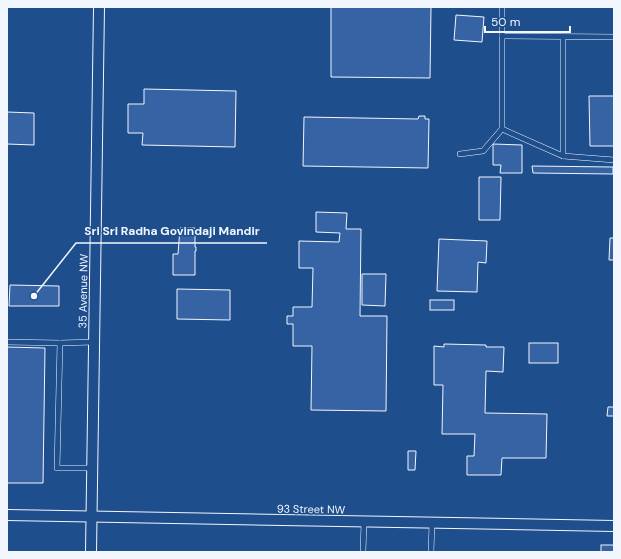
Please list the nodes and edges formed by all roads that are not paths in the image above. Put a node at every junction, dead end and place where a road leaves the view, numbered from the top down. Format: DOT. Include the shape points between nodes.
graph roads {
  1 [pos="99,7"];
  2 [pos="502,7"];
  3 [pos="502,36"];
  4 [pos="563,37"];
  5 [pos="614,37"];
  6 [pos="502,129"];
  7 [pos="460,154"];
  8 [pos="563,156"];
  9 [pos="614,160"];
  10 [pos="7,342"];
  11 [pos="94,342"];
  12 [pos="60,343"];
  13 [pos="92,468"];
  14 [pos="7,515"];
  15 [pos="92,517"];
  16 [pos="364,522"];
  17 [pos="432,523"];
  18 [pos="614,526"];
  19 [pos="91,552"];
  20 [pos="363,552"];
  21 [pos="431,552"];
  1 -- 11 [label="street, 35 Avenue NW"];
  2 -- 3 [label="lane"];
  3 -- 4 [label="lane"];
  3 -- 6 [label="lane"];
  4 -- 5 [label="lane"];
  4 -- 8 [label="lane"];
  6 -- 7 [label="lane" via="483,151"];
  6 -- 8 [label="lane"];
  8 -- 9 [label="lane"];
  10 -- 12 [label="lane"];
  11 -- 12 [label="lane"];
  11 -- 13 [label="street, 35 Avenue NW"];
  12 -- 13 [label="lane" via="57,468"];
  13 -- 15 [label="street, 35 Avenue NW"];
  14 -- 15 [label="street, 93 Street NW"];
  15 -- 16 [label="street, 93 Street NW"];
  15 -- 19 [label="street, 35 Avenue NW"];
  16 -- 17 [label="street, 93 Street NW"];
  16 -- 20 [label="lane"];
  17 -- 18 [label="street, 93 Street NW"];
  17 -- 21 [label="lane"];
}
